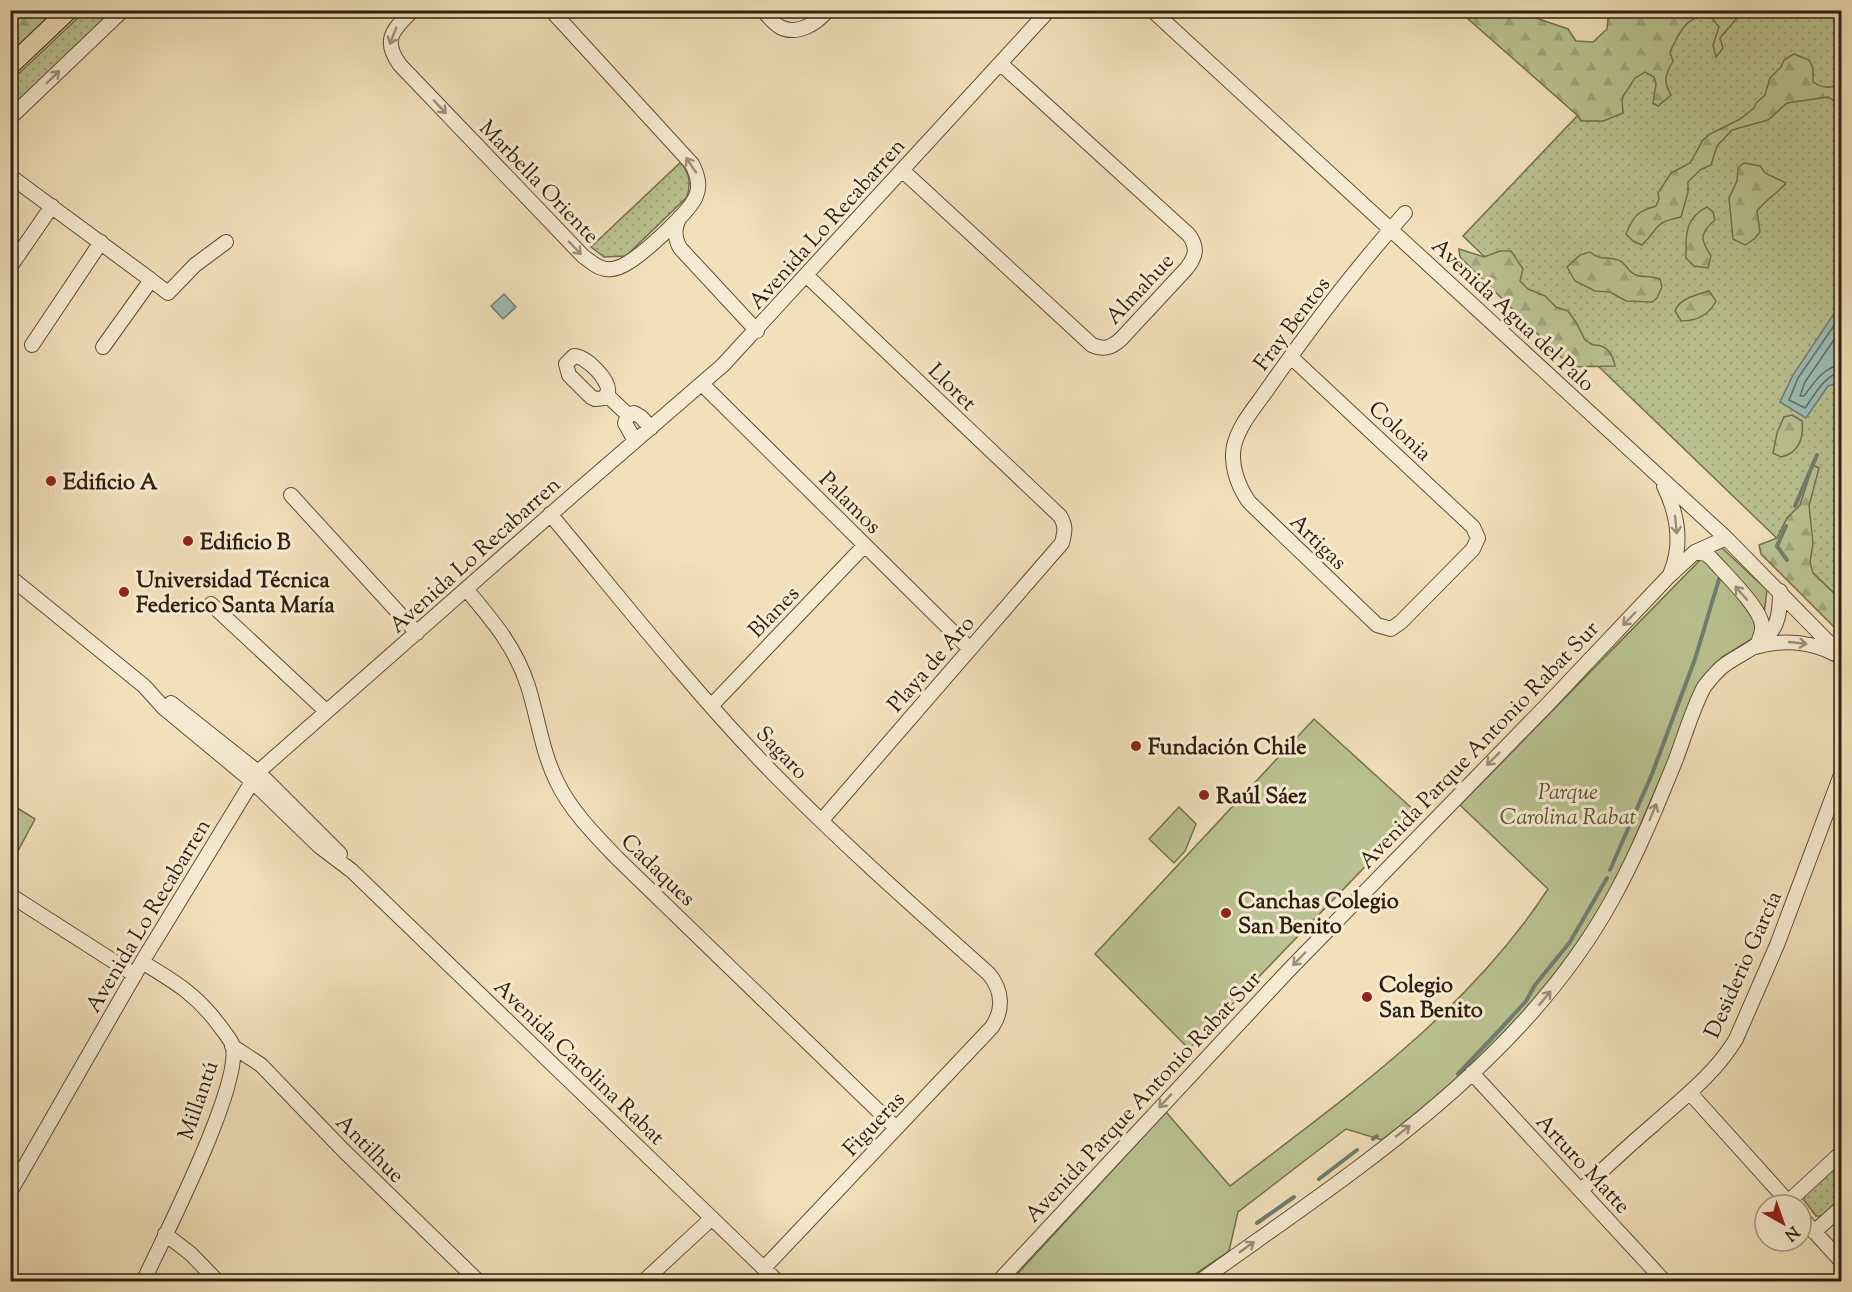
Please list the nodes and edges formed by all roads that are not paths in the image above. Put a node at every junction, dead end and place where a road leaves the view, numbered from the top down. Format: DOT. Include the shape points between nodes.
graph roads {
  1 [pos="69,10"];
  2 [pos="123,10"];
  3 [pos="413,10"];
  4 [pos="550,10"];
  5 [pos="763,10"];
  6 [pos="828,10"];
  7 [pos="1050,10"];
  8 [pos="1152,10"];
  9 [pos="1001,64"];
  10 [pos="10,66"];
  11 [pos="10,118"];
  12 [pos="903,171"];
  13 [pos="10,176"];
  14 [pos="52,206"];
  15 [pos="1405,213"];
  16 [pos="681,216"];
  17 [pos="1390,230"];
  18 [pos="101,242"];
  19 [pos="226,242"];
  20 [pos="680,248"];
  21 [pos="642,252"];
  22 [pos="10,267"];
  23 [pos="807,276"];
  24 [pos="151,280"];
  25 [pos="756,331"];
  26 [pos="32,345"];
  27 [pos="103,347"];
  28 [pos="1291,357"];
  29 [pos="702,384"];
  30 [pos="607,395"];
  31 [pos="628,415"];
  32 [pos="651,428"];
  33 [pos="635,441"];
  34 [pos="1234,468"];
  35 [pos="1659,477"];
  36 [pos="291,495"];
  37 [pos="550,514"];
  38 [pos="1065,531"];
  39 [pos="1726,538"];
  40 [pos="865,545"];
  41 [pos="1695,552"];
  42 [pos="1669,576"];
  43 [pos="10,577"];
  44 [pos="466,590"];
  45 [pos="1780,591"];
  46 [pos="211,604"];
  47 [pos="1390,629"];
  48 [pos="417,633"];
  49 [pos="1756,645"];
  50 [pos="970,649"];
  51 [pos="1842,657"];
  52 [pos="711,706"];
  53 [pos="326,711"];
  54 [pos="1842,772"];
  55 [pos="255,776"];
  56 [pos="822,820"];
  57 [pos="10,895"];
  58 [pos="142,962"];
  59 [pos="135,975"];
  60 [pos="1001,1001"];
  61 [pos="232,1046"];
  62 [pos="1472,1074"];
  63 [pos="1690,1093"];
  64 [pos="897,1128"];
  65 [pos="1842,1152"];
  66 [pos="1581,1190"];
  67 [pos="10,1192"];
  68 [pos="1780,1193"];
  69 [pos="1799,1193"];
  70 [pos="1842,1207"];
  71 [pos="712,1218"];
  72 [pos="1814,1232"];
  73 [pos="165,1234"];
  74 [pos="1842,1262"];
  75 [pos="764,1268"];
  76 [pos="143,1281"];
  77 [pos="218,1281"];
  78 [pos="479,1281"];
  79 [pos="643,1281"];
  80 [pos="778,1281"];
  81 [pos="998,1281"];
  82 [pos="1199,1281"];
  83 [pos="1665,1281"];
  1 -- 10 [label="main road"];
  11 -- 2 [label="street, one-way"];
  3 -- 21 [label="street, Marbella Oriente, one-way" via="390,40 400,65 591,262 608,269 619,268"];
  16 -- 4 [label="street, one-way" via="699,188 692,164"];
  5 -- 6 [label="street" via="785,29 814,23"];
  7 -- 9 [label="street, Avenida Lo Recabarren"];
  8 -- 17 [label="street, Avenida Agua del Palo"];
  9 -- 12 [label="street, Avenida Lo Recabarren"];
  9 -- 12 [label="street, Almahue" via="1189,235 1196,250 1194,260 1114,346 1100,348 1092,345"];
  12 -- 23 [label="street, Avenida Lo Recabarren"];
  13 -- 14 [label="street"];
  14 -- 18 [label="street"];
  14 -- 22 [label="street"];
  15 -- 17 [label="street, Fray Bentos"];
  16 -- 20 [label="street" via="675,232"];
  16 -- 21 [label="street, Marbella Oriente"];
  17 -- 28 [label="street, Fray Bentos"];
  17 -- 35 [label="street, Avenida Agua del Palo"];
  18 -- 24 [label="street"];
  18 -- 26 [label="street"];
  19 -- 24 [label="street" via="195,265 168,293"];
  20 -- 21 [label="street" via="660,244"];
  20 -- 25 [label="street"];
  23 -- 25 [label="street, Avenida Lo Recabarren"];
  23 -- 38 [label="street, Lloret" via="1060,516"];
  24 -- 27 [label="street"];
  25 -- 29 [label="street, Avenida Lo Recabarren"];
  28 -- 34 [label="street, Fray Bentos" via="1238,435"];
  28 -- 47 [label="street, Colonia" via="1473,527 1478,538 1473,549"];
  29 -- 32 [label="street, Avenida Lo Recabarren"];
  29 -- 40 [label="street, Palamos"];
  30 -- 31 [label="street"];
  31 -- 32 [label="street" via="638,415"];
  31 -- 33 [label="street" via="626,423"];
  32 -- 33 [label="street, Avenida Lo Recabarren"];
  33 -- 37 [label="street, Avenida Lo Recabarren"];
  34 -- 47 [label="street, Artigas" via="1244,495 1254,508 1377,625"];
  35 -- 39 [label="street, Avenida Agua del Palo"];
  35 -- 42 [label="street, one-way" via="1671,501 1677,531"];
  36 -- 48 [label="street"];
  37 -- 44 [label="street, Avenida Lo Recabarren"];
  37 -- 52 [label="street, Sagaro"];
  38 -- 50 [label="street, Playa de Aro" via="1062,543"];
  39 -- 41 [label="street, Avenida Parque Antonio Rabat Sur"];
  39 -- 45 [label="street, Avenida Agua del Palo"];
  40 -- 50 [label="street, Palamos"];
  40 -- 52 [label="street, Blanes"];
  41 -- 42 [label="street, Avenida Parque Antonio Rabat Sur"];
  49 -- 41 [label="street, one-way" via="1762,624 1755,609 1711,558"];
  42 -- 81 [label="street, Avenida Parque Antonio Rabat Sur, one-way" via="1287,972"];
  43 -- 55 [label="street, Avenida Carolina Rabat" via="144,686 170,702"];
  44 -- 48 [label="street, Avenida Lo Recabarren"];
  44 -- 64 [label="street, Cadaques" via="490,616 511,648 527,684 546,758 583,820 617,858"];
  45 -- 49 [label="street" via="1776,625"];
  45 -- 51 [label="street, Avenida Agua del Palo"];
  46 -- 53 [label="street"];
  48 -- 53 [label="street, Avenida Lo Recabarren"];
  49 -- 51 [label="street, one-way" via="1801,642"];
  62 -- 49 [label="street, one-way" via="1545,999 1588,942 1649,822 1704,687 1719,670"];
  50 -- 56 [label="street, Playa de Aro"];
  52 -- 56 [label="street, Sagaro"];
  53 -- 55 [label="street, Avenida Lo Recabarren"];
  54 -- 63 [label="street, Desiderio García" via="1736,1039 1719,1064"];
  55 -- 58 [label="street, Avenida Lo Recabarren"];
  55 -- 71 [label="street, Avenida Carolina Rabat" via="331,844 352,871"];
  56 -- 60 [label="street, Sagaro" via="989,974"];
  57 -- 59 [label="street"];
  58 -- 59 [label="street, Avenida Lo Recabarren"];
  58 -- 61 [label="street, Millantú" via="193,994"];
  59 -- 67 [label="street, Avenida Lo Recabarren"];
  60 -- 64 [label="street, Figueras" via="992,1027"];
  61 -- 73 [label="street, Millantú" via="232,1072 221,1108"];
  61 -- 78 [label="street, Antilhue" via="261,1065"];
  62 -- 66 [label="street, Arturo Matte"];
  82 -- 62 [label="street, one-way" via="1391,1141"];
  63 -- 66 [label="street, Desiderio García"];
  63 -- 68 [label="street"];
  64 -- 75 [label="street, Figueras"];
  65 -- 69 [label="street"];
  66 -- 83 [label="street, Arturo Matte"];
  70 -- 72 [label="street"];
  71 -- 75 [label="street, Avenida Carolina Rabat"];
  71 -- 79 [label="street"];
  72 -- 74 [label="street"];
  73 -- 76 [label="street, Millantú"];
  73 -- 77 [label="street"];
  75 -- 80 [label="street, Avenida Carolina Rabat"];
}
